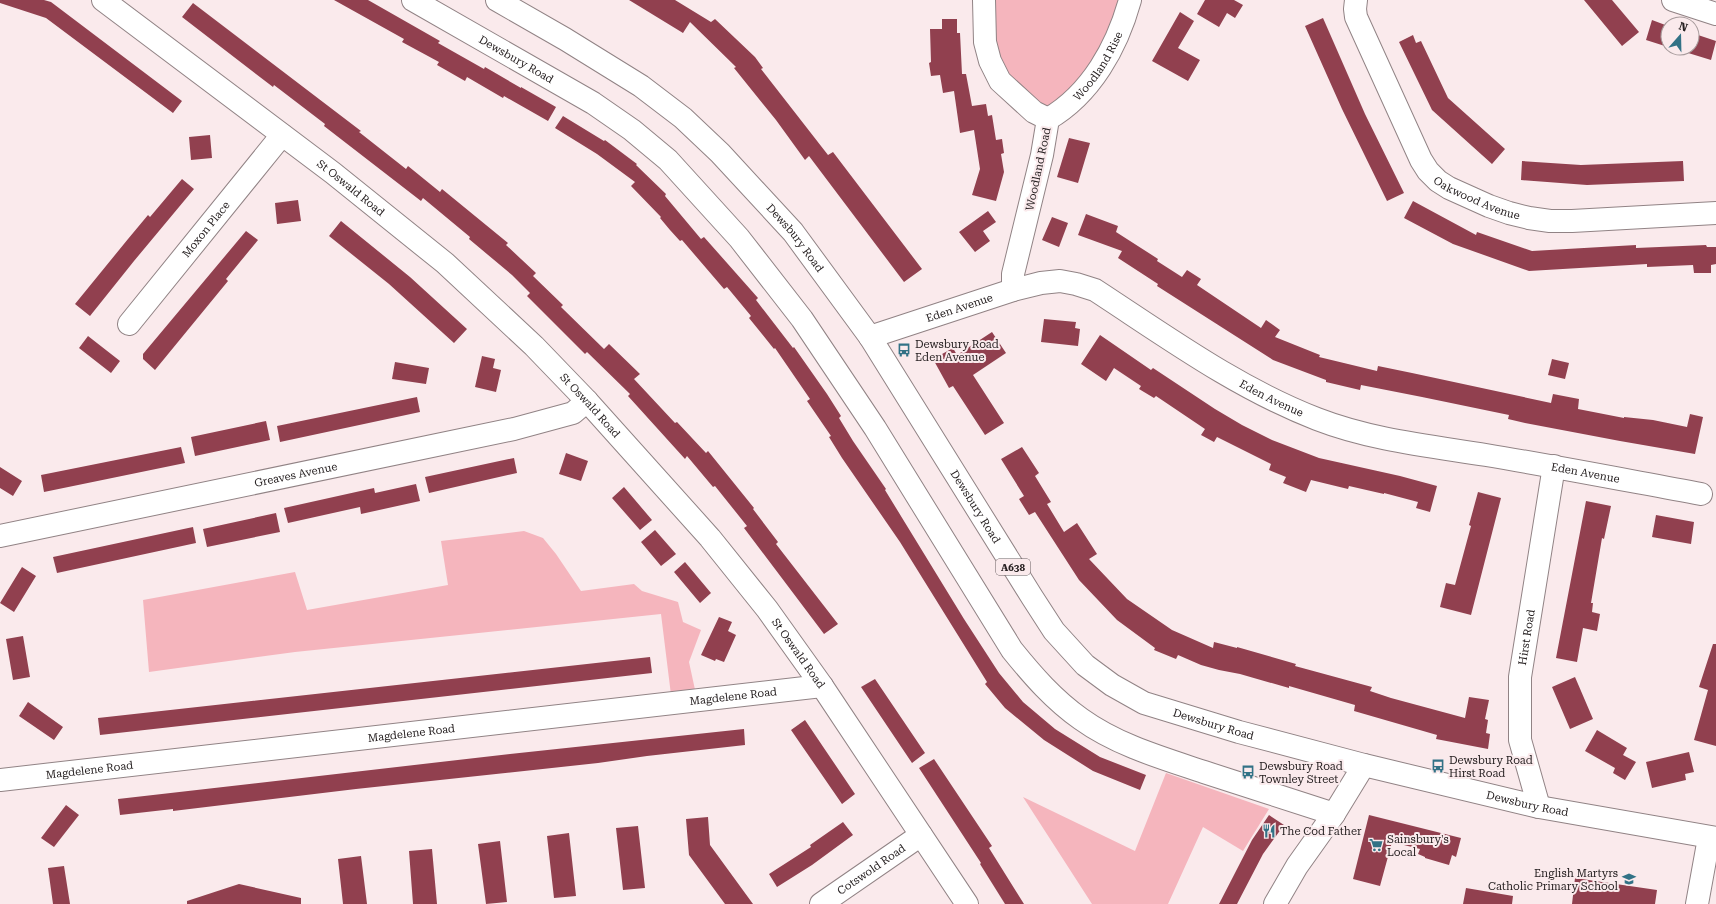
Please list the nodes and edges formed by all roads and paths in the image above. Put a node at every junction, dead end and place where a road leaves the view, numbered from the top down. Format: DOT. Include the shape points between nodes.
graph roads {
  1 [pos="413,0"];
  2 [pos="497,0"];
  3 [pos="984,0"];
  4 [pos="1130,0"];
  5 [pos="1356,0"];
  6 [pos="1673,0"];
  7 [pos="107,1"];
  8 [pos="1716,14"];
  9 [pos="1048,119"];
  10 [pos="282,135"];
  11 [pos="1716,213"];
  12 [pos="1013,290"];
  13 [pos="129,324"];
  14 [pos="870,336"];
  15 [pos="587,401"];
  16 [pos="1554,466"];
  17 [pos="1702,494"];
  18 [pos="0,536"];
  19 [pos="822,686"];
  20 [pos="1364,765"];
  21 [pos="0,780"];
  22 [pos="1539,807"];
  23 [pos="1334,814"];
  24 [pos="921,835"];
  25 [pos="1713,838"];
  26 [pos="821,904"];
  27 [pos="967,904"];
  28 [pos="1275,904"];
  29 [pos="1697,904"];
  1 -- 23 [label="main road, Dewsbury Road" via="593,103 632,130 668,160 739,238 796,310 875,428 1012,650 1056,699 1081,720 1112,738 1154,756"];
  2 -- 14 [label="main road, Dewsbury Road / A638" via="641,86 683,118 720,153 793,232"];
  3 -- 9 [label="main road, Woodland Road" via="985,42 990,61 1000,81 1034,112"];
  4 -- 9 [label="main road, Woodland Rise" via="1117,38 1106,59 1087,86 1060,112"];
  5 -- 11 [label="main road, Oakwood Avenue" via="1356,17 1420,160 1438,182 1509,214 1550,221"];
  6 -- 8 [label="main road"];
  7 -- 10 [label="main road, St Oswald Road"];
  9 -- 12 [label="main road, Woodland Road" via="1042,155 1013,274"];
  10 -- 13 [label="main road, Moxon Place"];
  10 -- 15 [label="main road, St Oswald Road" via="445,263 534,346"];
  12 -- 14 [label="main road, Eden Avenue"];
  12 -- 16 [label="main road, Eden Avenue" via="1060,281 1095,290 1237,381 1276,402 1320,420 1372,435"];
  14 -- 20 [label="main road, Dewsbury Road / A638" via="1032,598 1054,631 1085,665 1112,686 1144,703 1239,732"];
  15 -- 18 [label="main road, Greaves Avenue" via="573,413 514,429"];
  15 -- 19 [label="main road, St Oswald Road" via="710,538 767,609"];
  16 -- 17 [label="main road, Eden Avenue"];
  16 -- 22 [label="main road, Hirst Road" via="1520,677 1520,740"];
  19 -- 21 [label="main road, Magdelene Road"];
  19 -- 24 [label="main road, St Oswald Road"];
  20 -- 22 [label="main road, Dewsbury Road / A638"];
  20 -- 23 [label="main road"];
  22 -- 25 [label="main road, Dewsbury Road / A638"];
  23 -- 28 [label="main road" via="1297,866"];
  24 -- 26 [label="main road, Cotswold Road"];
  24 -- 27 [label="main road, St Oswald Road"];
  25 -- 29 [label="main road"];
}
